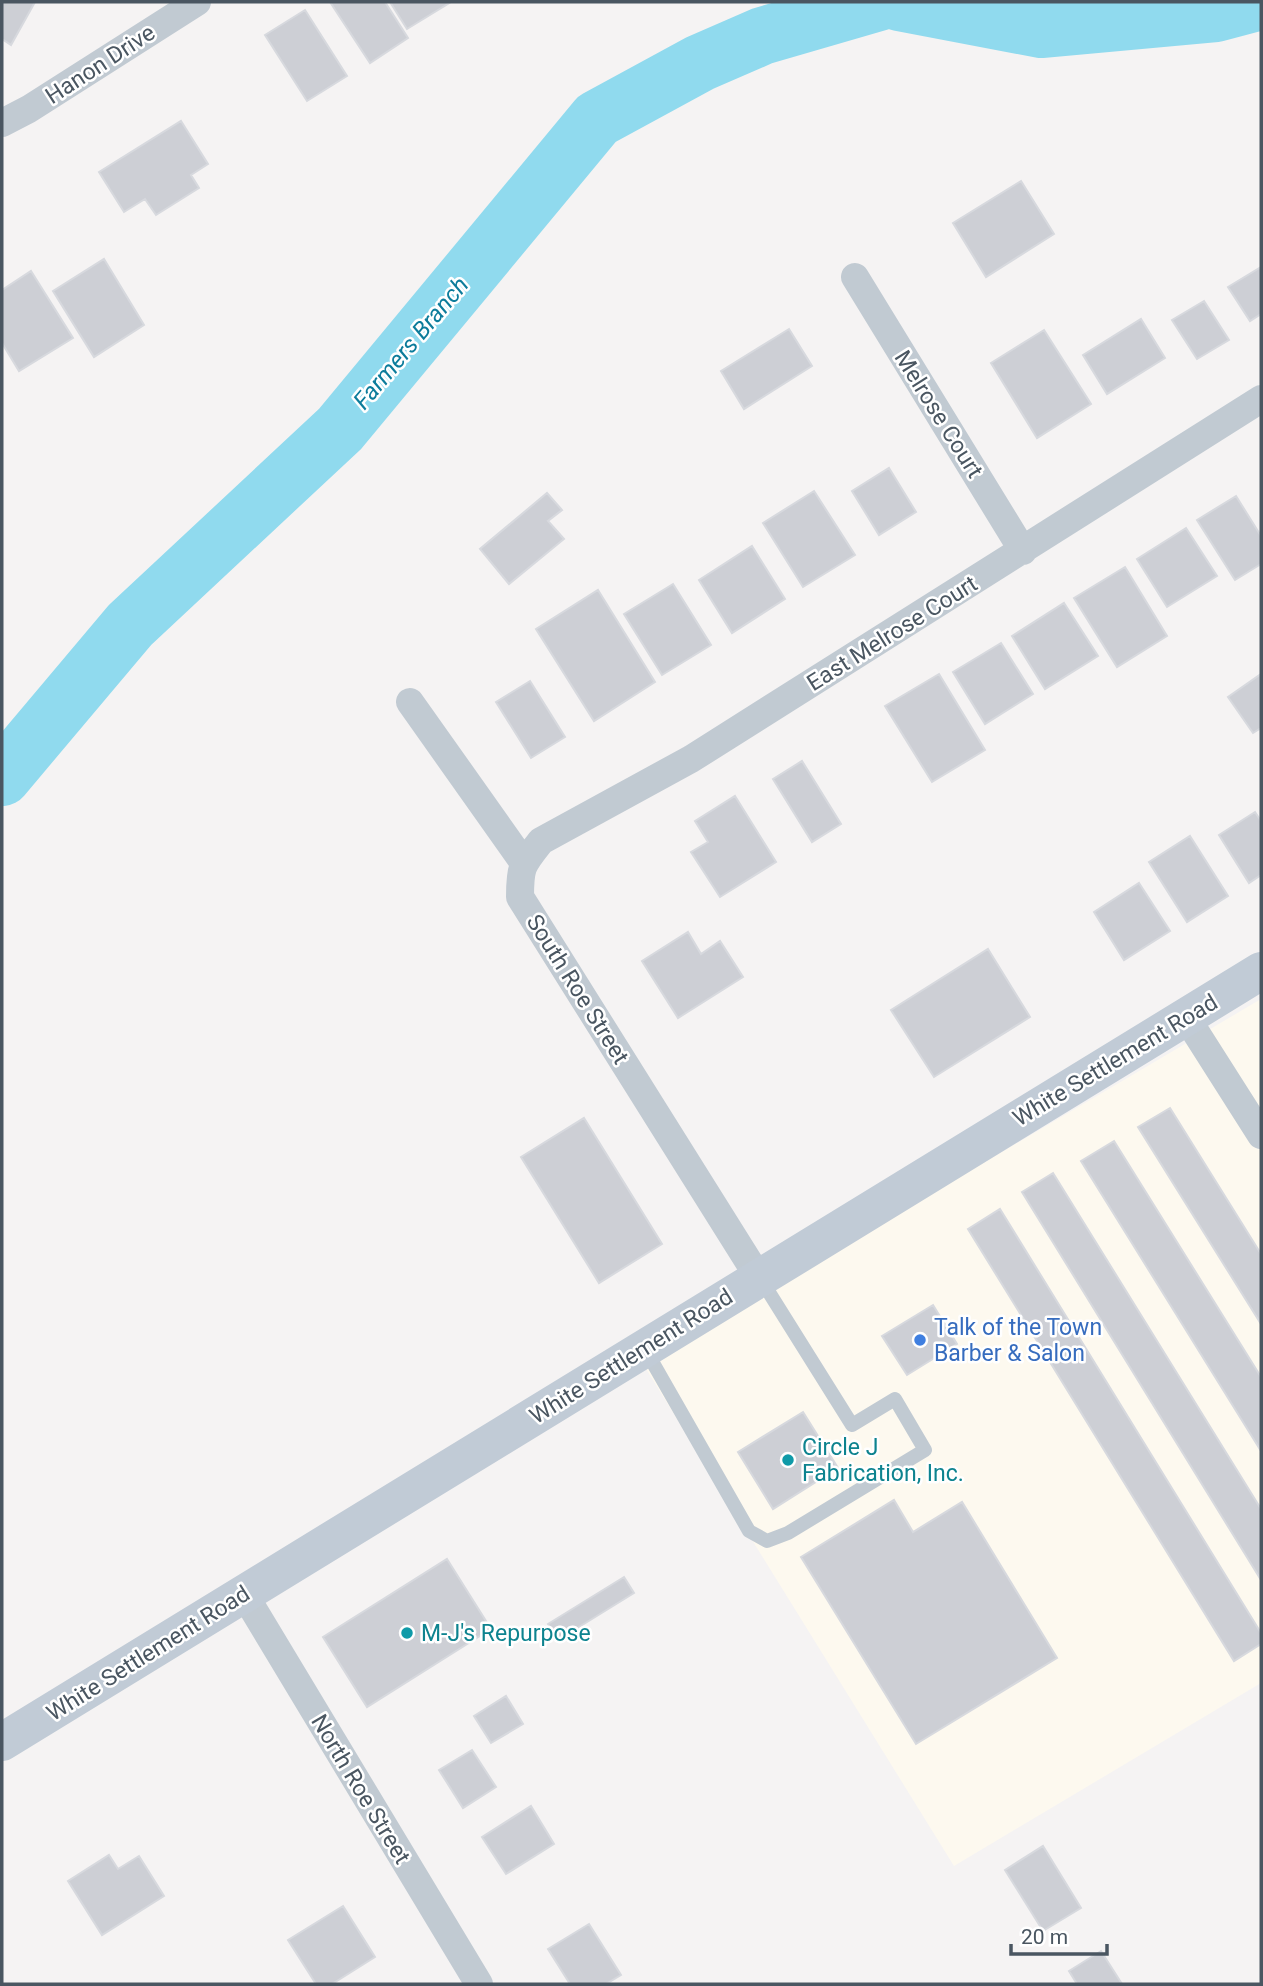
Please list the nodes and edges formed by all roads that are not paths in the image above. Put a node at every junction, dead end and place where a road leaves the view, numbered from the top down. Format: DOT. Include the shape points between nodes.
graph roads {
  1 [pos="197,2"];
  2 [pos="2,123"];
  3 [pos="855,277"];
  4 [pos="1261,400"];
  5 [pos="1023,551"];
  6 [pos="410,702"];
  7 [pos="524,863"];
  8 [pos="1261,971"];
  9 [pos="1186,1017"];
  10 [pos="1261,1135"];
  11 [pos="760,1278"];
  12 [pos="645,1348"];
  13 [pos="244,1594"];
  14 [pos="2,1742"];
  15 [pos="479,1984"];
  1 -- 2 [label="street, Hanon Drive"];
  3 -- 5 [label="street, Melrose Court"];
  4 -- 5 [label="street, East Melrose Court"];
  5 -- 7 [label="street, East Melrose Court" via="691,759 541,842"];
  6 -- 7 [label="street"];
  7 -- 11 [label="street, South Roe Street" via="520,897"];
  8 -- 9 [label="main road, White Settlement Road"];
  9 -- 10 [label="street"];
  9 -- 11 [label="main road, White Settlement Road"];
  11 -- 12 [label="main road, White Settlement Road"];
  11 -- 12 [label="lane" via="852,1425 895,1399 925,1450 788,1533 767,1541 749,1531"];
  12 -- 13 [label="main road, White Settlement Road"];
  13 -- 14 [label="main road, White Settlement Road"];
  13 -- 15 [label="street, North Roe Street"];
}
